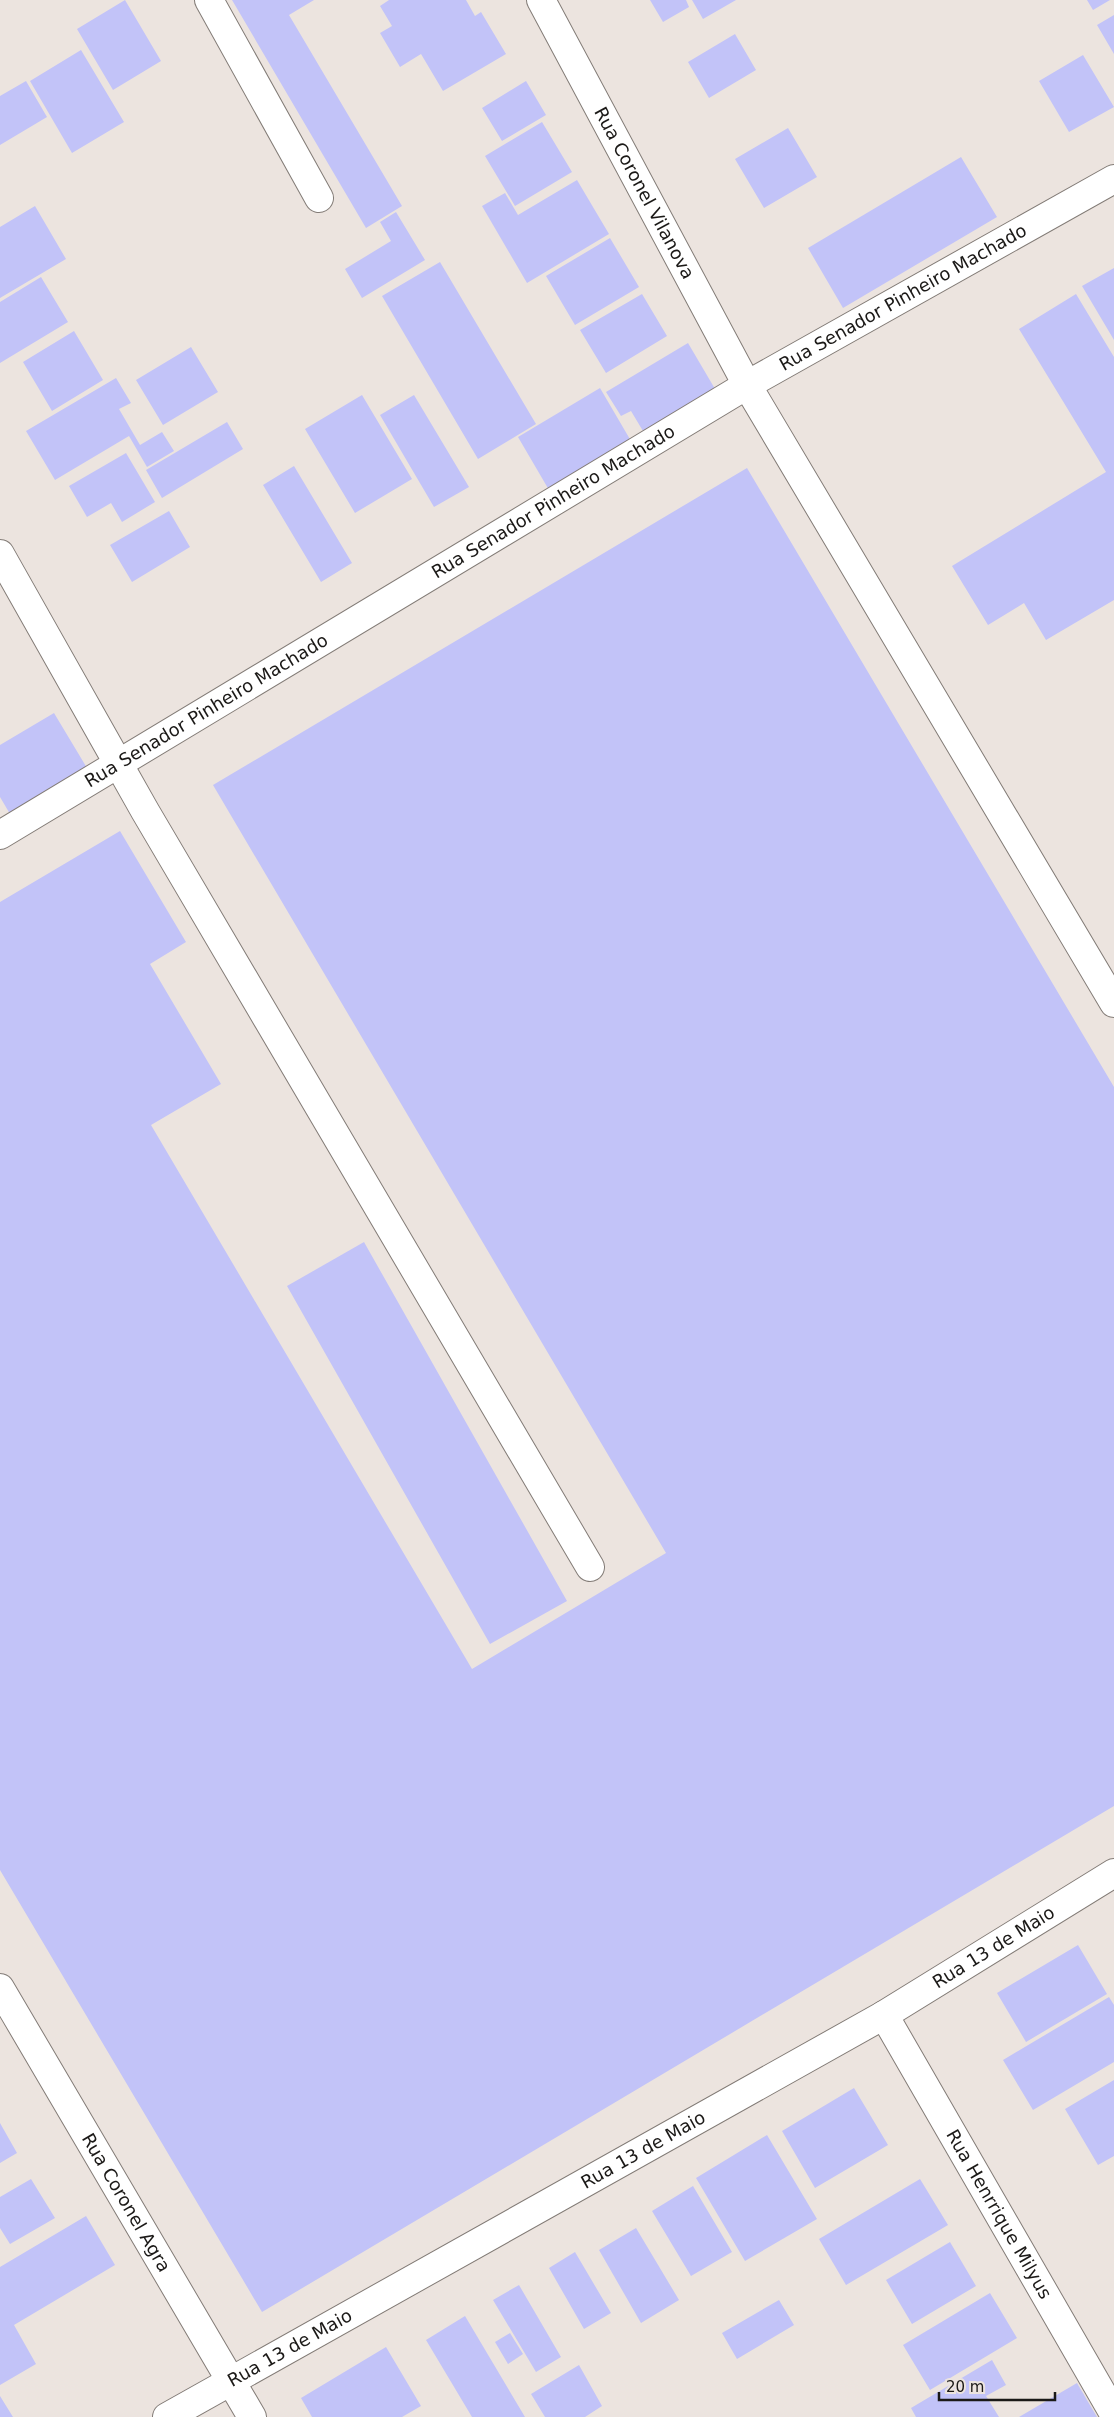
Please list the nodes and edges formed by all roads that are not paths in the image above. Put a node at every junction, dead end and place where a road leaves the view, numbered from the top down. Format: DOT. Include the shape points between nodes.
graph roads {
  1 [pos="209,0"];
  2 [pos="541,0"];
  3 [pos="1114,180"];
  4 [pos="319,198"];
  5 [pos="747,386"];
  6 [pos="0,554"];
  7 [pos="118,763"];
  8 [pos="0,835"];
  9 [pos="1114,1003"];
  10 [pos="590,1567"];
  11 [pos="1114,1873"];
  12 [pos="0,1988"];
  13 [pos="884,2015"];
  14 [pos="230,2380"];
  15 [pos="1114,2414"];
  16 [pos="167,2417"];
  17 [pos="252,2417"];
  1 -- 4 [label="street"];
  2 -- 5 [label="street, Rua Coronel Vilanova"];
  3 -- 5 [label="street, Rua Senador Pinheiro Machado"];
  5 -- 7 [label="street, Rua Senador Pinheiro Machado"];
  5 -- 9 [label="street, Rua Coronel Vilanova"];
  6 -- 7 [label="street"];
  7 -- 8 [label="street, Rua Senador Pinheiro Machado"];
  7 -- 10 [label="street"];
  11 -- 13 [label="street, Rua 13 de Maio"];
  12 -- 14 [label="street, Rua Coronel Agra"];
  13 -- 14 [label="street, Rua 13 de Maio"];
  13 -- 15 [label="street, Rua Henrrique Milyus"];
  14 -- 16 [label="street, Rua 13 de Maio"];
  14 -- 17 [label="street, Rua Coronel Agra"];
}
